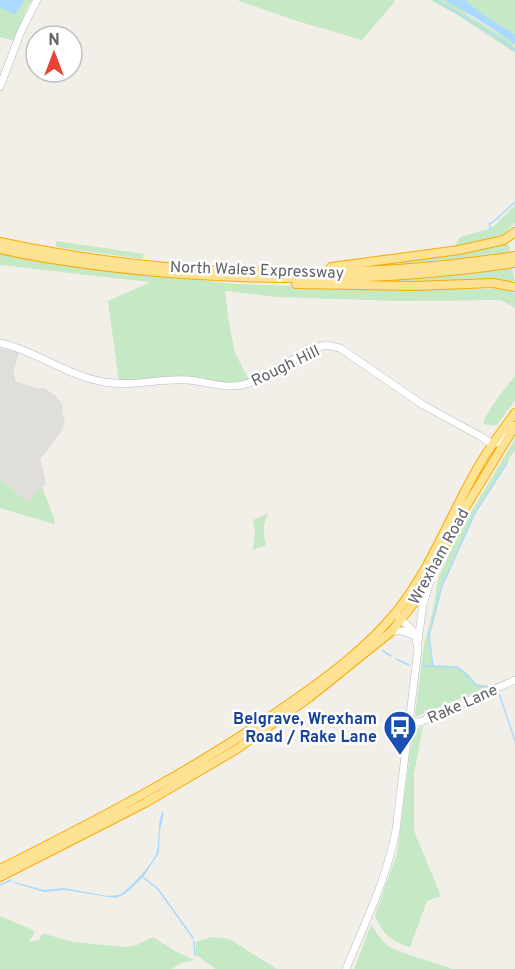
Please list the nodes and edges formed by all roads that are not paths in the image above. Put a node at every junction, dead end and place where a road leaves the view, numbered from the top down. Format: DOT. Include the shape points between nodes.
graph roads {
  1 [pos="37,0"];
  2 [pos="0,87"];
  3 [pos="515,232"];
  4 [pos="0,242"];
  5 [pos="0,249"];
  6 [pos="515,256"];
  7 [pos="515,263"];
  8 [pos="258,271"];
  9 [pos="203,276"];
  10 [pos="515,287"];
  11 [pos="0,343"];
  12 [pos="515,412"];
  13 [pos="514,427"];
  14 [pos="503,430"];
  15 [pos="480,436"];
  16 [pos="492,444"];
  17 [pos="432,573"];
  18 [pos="398,617"];
  19 [pos="392,631"];
  20 [pos="417,640"];
  21 [pos="515,680"];
  22 [pos="409,722"];
  23 [pos="0,869"];
  24 [pos="0,877"];
  25 [pos="346,969"];
  1 -- 2 [label="street"];
  3 -- 8 [label="highway" via="489,244 412,257"];
  4 -- 8 [label="highway, North Wales Expressway" via="120,261"];
  5 -- 9 [label="highway, North Wales Expressway" via="52,260"];
  6 -- 8 [label="highway, North Wales Expressway" via="365,271"];
  7 -- 9 [label="highway, North Wales Expressway" via="352,278"];
  9 -- 10 [label="highway" via="319,285"];
  11 -- 15 [label="street, Rough Hill" via="104,382 186,380 230,387 252,382 326,345 340,348 423,405"];
  12 -- 14 [label="highway, Wrexham Road"];
  13 -- 16 [label="street" via="500,442"];
  13 -- 17 [label="highway, Wrexham Road" via="459,518"];
  14 -- 15 [label="street"];
  14 -- 16 [label="highway, Wrexham Road"];
  15 -- 16 [label="street, Rough Hill"];
  16 -- 18 [label="highway, Wrexham Road"];
  17 -- 18 [label="highway, Wrexham Road"];
  17 -- 20 [label="street"];
  18 -- 19 [label="highway"];
  18 -- 20 [label="street, Wrexham Road"];
  18 -- 23 [label="highway" via="307,691 203,761"];
  19 -- 20 [label="street" via="403,631"];
  19 -- 24 [label="highway" via="237,749 145,803"];
  20 -- 22 [label="street"];
  21 -- 22 [label="street, Rake Lane" via="420,722"];
  22 -- 25 [label="street" via="392,853"];
}
